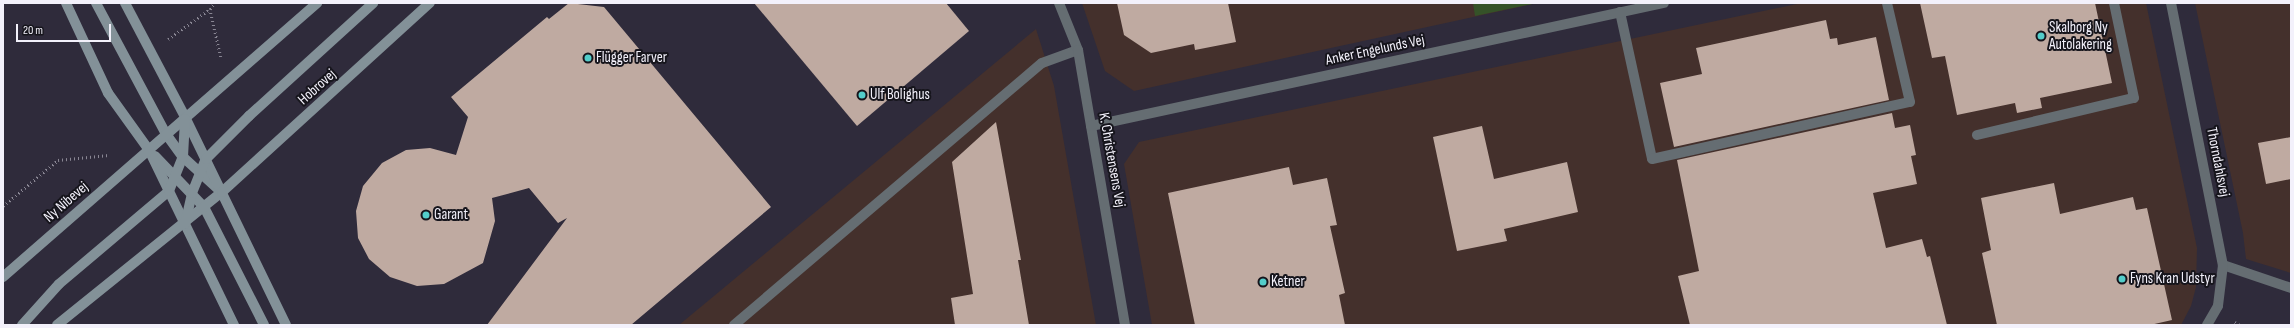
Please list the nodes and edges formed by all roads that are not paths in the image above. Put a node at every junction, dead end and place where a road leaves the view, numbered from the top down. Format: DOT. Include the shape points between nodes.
graph roads {
  1 [pos="66,3"];
  2 [pos="96,3"];
  3 [pos="125,3"];
  4 [pos="317,3"];
  5 [pos="373,3"];
  6 [pos="430,3"];
  7 [pos="1059,3"];
  8 [pos="1664,3"];
  9 [pos="1887,3"];
  10 [pos="2114,3"];
  11 [pos="2171,3"];
  12 [pos="1620,12"];
  13 [pos="1078,50"];
  14 [pos="185,118"];
  15 [pos="1091,126"];
  16 [pos="166,134"];
  17 [pos="1977,135"];
  18 [pos="149,150"];
  19 [pos="183,157"];
  20 [pos="206,159"];
  21 [pos="199,173"];
  22 [pos="176,177"];
  23 [pos="169,192"];
  24 [pos="222,192"];
  25 [pos="192,193"];
  26 [pos="204,207"];
  27 [pos="185,224"];
  28 [pos="2223,265"];
  29 [pos="3,277"];
  30 [pos="2291,288"];
  31 [pos="22,325"];
  32 [pos="57,325"];
  33 [pos="234,325"];
  34 [pos="264,325"];
  35 [pos="286,325"];
  36 [pos="734,325"];
  37 [pos="1125,325"];
  38 [pos="2207,325"];
  1 -- 18 [label="main road" via="108,93"];
  2 -- 16 [label="main road"];
  3 -- 14 [label="main road"];
  4 -- 14 [label="main road"];
  5 -- 20 [label="main road" via="249,116"];
  6 -- 24 [label="main road, Hobrovej"];
  7 -- 13 [label="street, K. Christensens Vej"];
  8 -- 12 [label="street, Anker Engelunds Vej"];
  9 -- 12 [label="street" via="1910,102 1652,159"];
  10 -- 17 [label="street" via="2134,98"];
  11 -- 28 [label="street, Thorndahlsvej"];
  12 -- 15 [label="street, Anker Engelunds Vej"];
  13 -- 15 [label="street, K. Christensens Vej"];
  13 -- 36 [label="street" via="1042,62"];
  14 -- 16 [label="main road"];
  14 -- 19 [label="main road"];
  14 -- 20 [label="main road"];
  15 -- 37 [label="street, K. Christensens Vej"];
  16 -- 18 [label="main road"];
  16 -- 19 [label="main road"];
  18 -- 22 [label="main road"];
  18 -- 23 [label="main road"];
  18 -- 29 [label="main road, Ny Nibevej"];
  19 -- 21 [label="main road"];
  19 -- 22 [label="main road"];
  20 -- 21 [label="main road"];
  20 -- 24 [label="main road"];
  21 -- 24 [label="main road"];
  21 -- 25 [label="main road"];
  22 -- 23 [label="main road"];
  22 -- 25 [label="main road"];
  23 -- 27 [label="main road"];
  23 -- 31 [label="main road" via="59,284"];
  24 -- 26 [label="main road, Hobrovej"];
  24 -- 35 [label="main road"];
  25 -- 26 [label="main road"];
  25 -- 27 [label="main road"];
  26 -- 27 [label="main road, Hobrovej"];
  26 -- 34 [label="main road"];
  27 -- 32 [label="main road"];
  27 -- 33 [label="main road"];
  28 -- 30 [label="street"];
  28 -- 38 [label="street, Thorndahlsvej" via="2218,306"];
}
